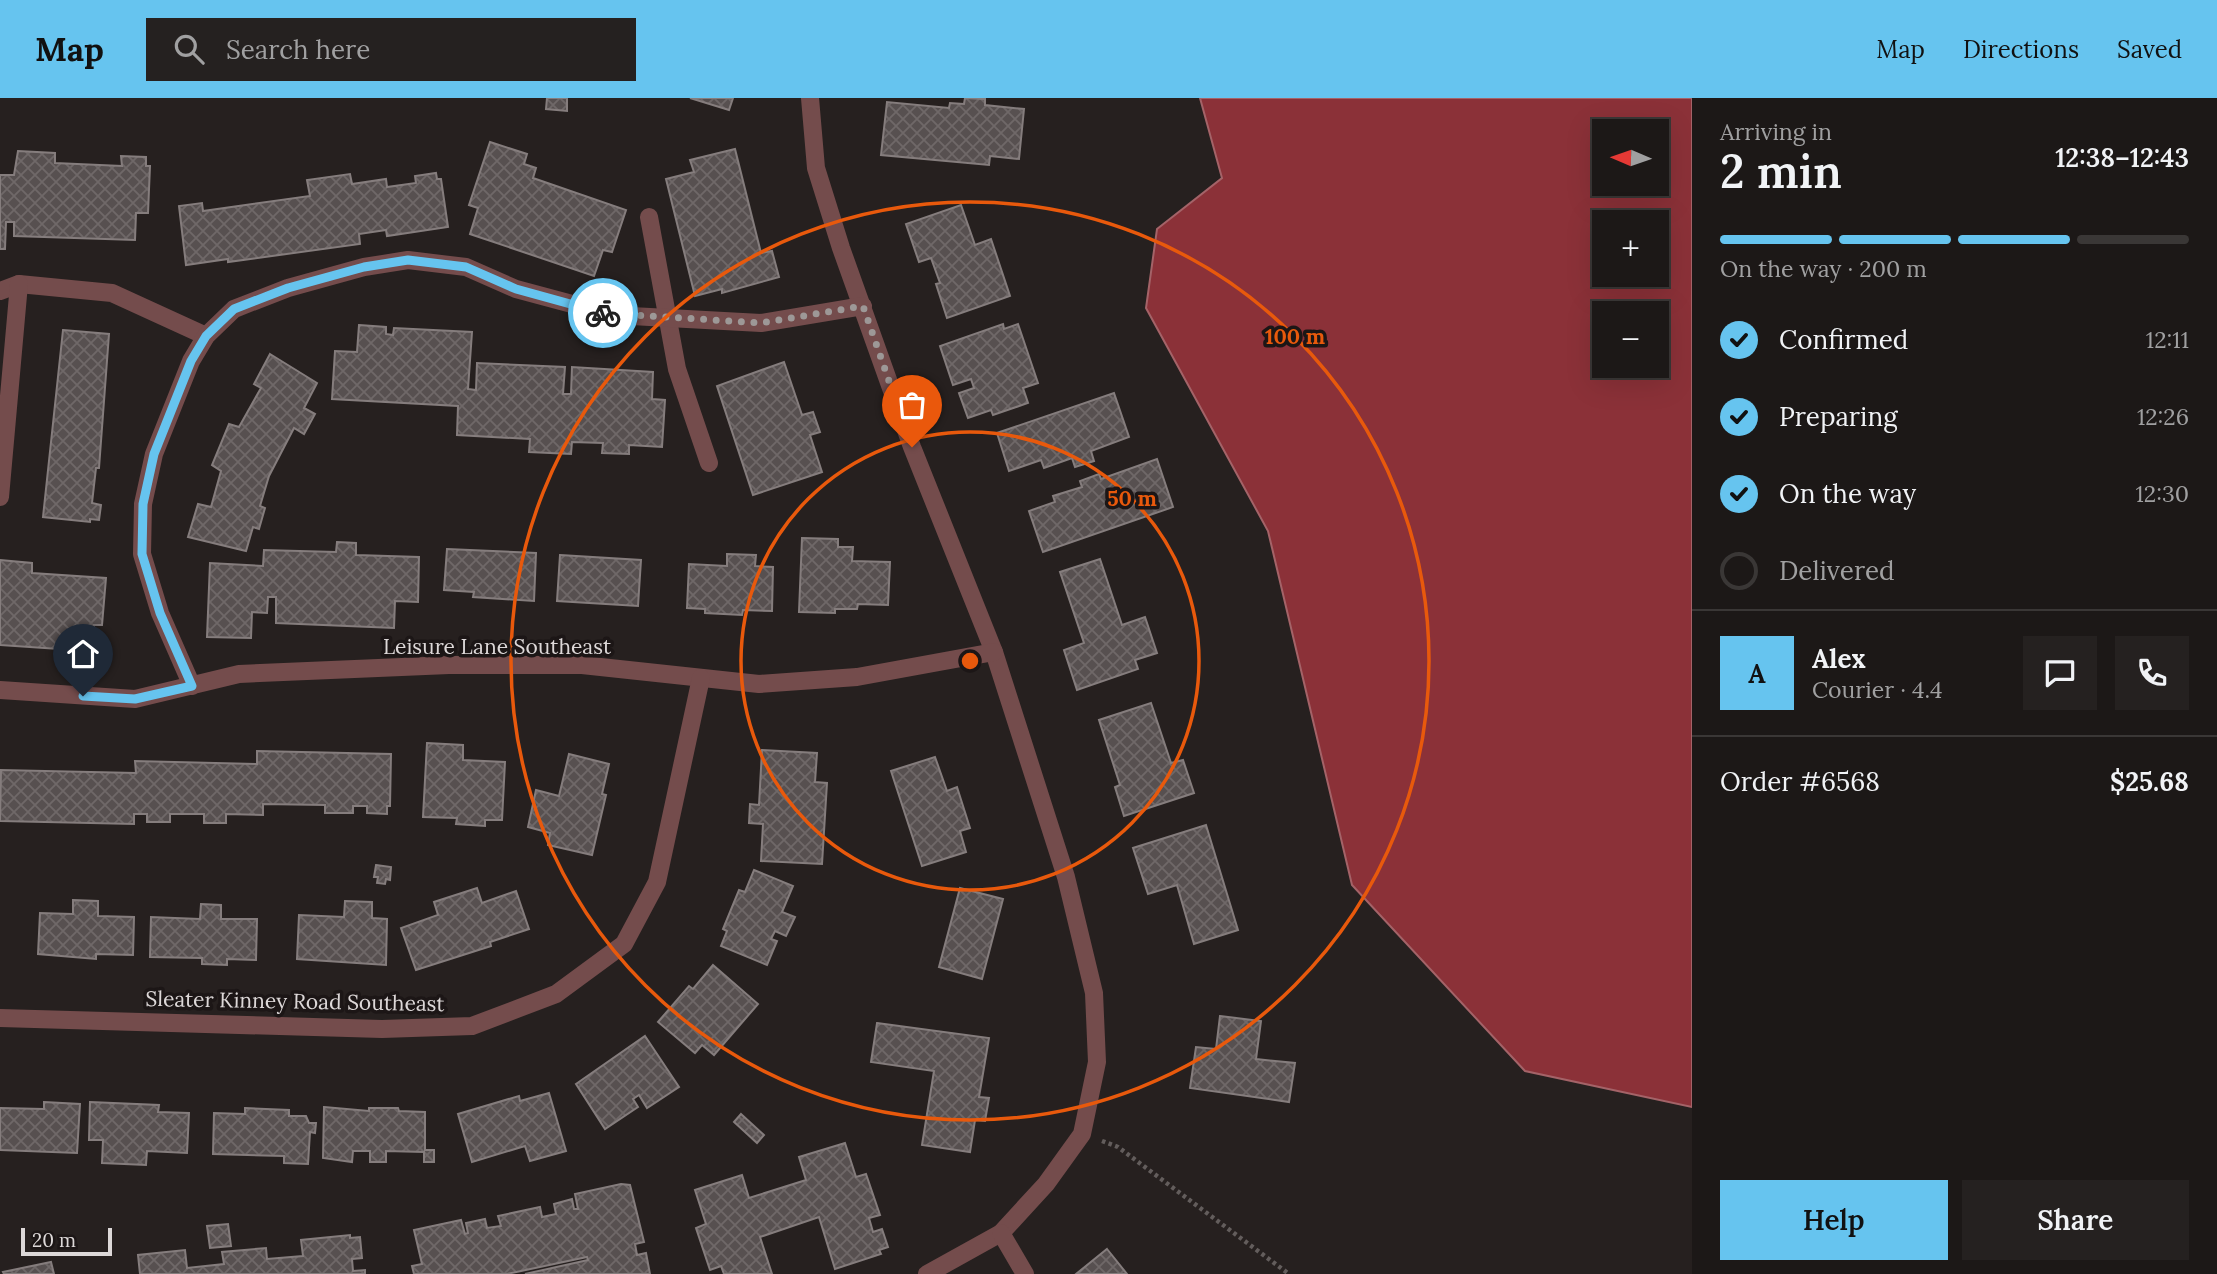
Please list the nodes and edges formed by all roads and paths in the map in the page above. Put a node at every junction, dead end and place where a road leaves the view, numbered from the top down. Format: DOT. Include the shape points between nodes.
graph roads {
  1 [pos="810,98"];
  2 [pos="649,217"];
  3 [pos="19,284"];
  4 [pos="0,291"];
  5 [pos="863,306"];
  6 [pos="666,318"];
  7 [pos="206,336"];
  8 [pos="709,463"];
  9 [pos="0,497"];
  10 [pos="994,652"];
  11 [pos="701,678"];
  12 [pos="192,686"];
  13 [pos="0,690"];
  14 [pos="0,1018"];
  15 [pos="1082,1134"];
  16 [pos="1000,1233"];
  17 [pos="928,1274"];
  18 [pos="1025,1274"];
  19 [pos="1289,1274"];
  1 -- 5 [label="street" via="816,168"];
  2 -- 6 [label="street"];
  3 -- 4 [label="street"];
  3 -- 7 [label="street" via="112,293"];
  3 -- 9 [label="street"];
  5 -- 6 [label="street" via="761,323"];
  5 -- 10 [label="street" via="912,447"];
  6 -- 7 [label="street" via="613,315 563,304 466,267 408,260 288,288 234,309"];
  6 -- 8 [label="street" via="677,369"];
  7 -- 12 [label="street" via="191,361 154,454 143,504 142,554 160,613"];
  10 -- 11 [label="street, Leisure Lane Southeast" via="857,677 759,684"];
  10 -- 15 [label="street" via="1066,877 1094,993 1097,1062"];
  11 -- 12 [label="street, Leisure Lane Southeast" via="582,665 449,664 239,674"];
  11 -- 14 [label="street, Sleater Kinney Road Southeast" via="657,882 624,944 556,994 472,1026 382,1029"];
  12 -- 13 [label="street, Leisure Lane Southeast" via="135,699"];
  15 -- 16 [label="street" via="1046,1184"];
  15 -- 19 [label="path" via="1118,1147"];
  16 -- 17 [label="street"];
  16 -- 18 [label="street"];
}
